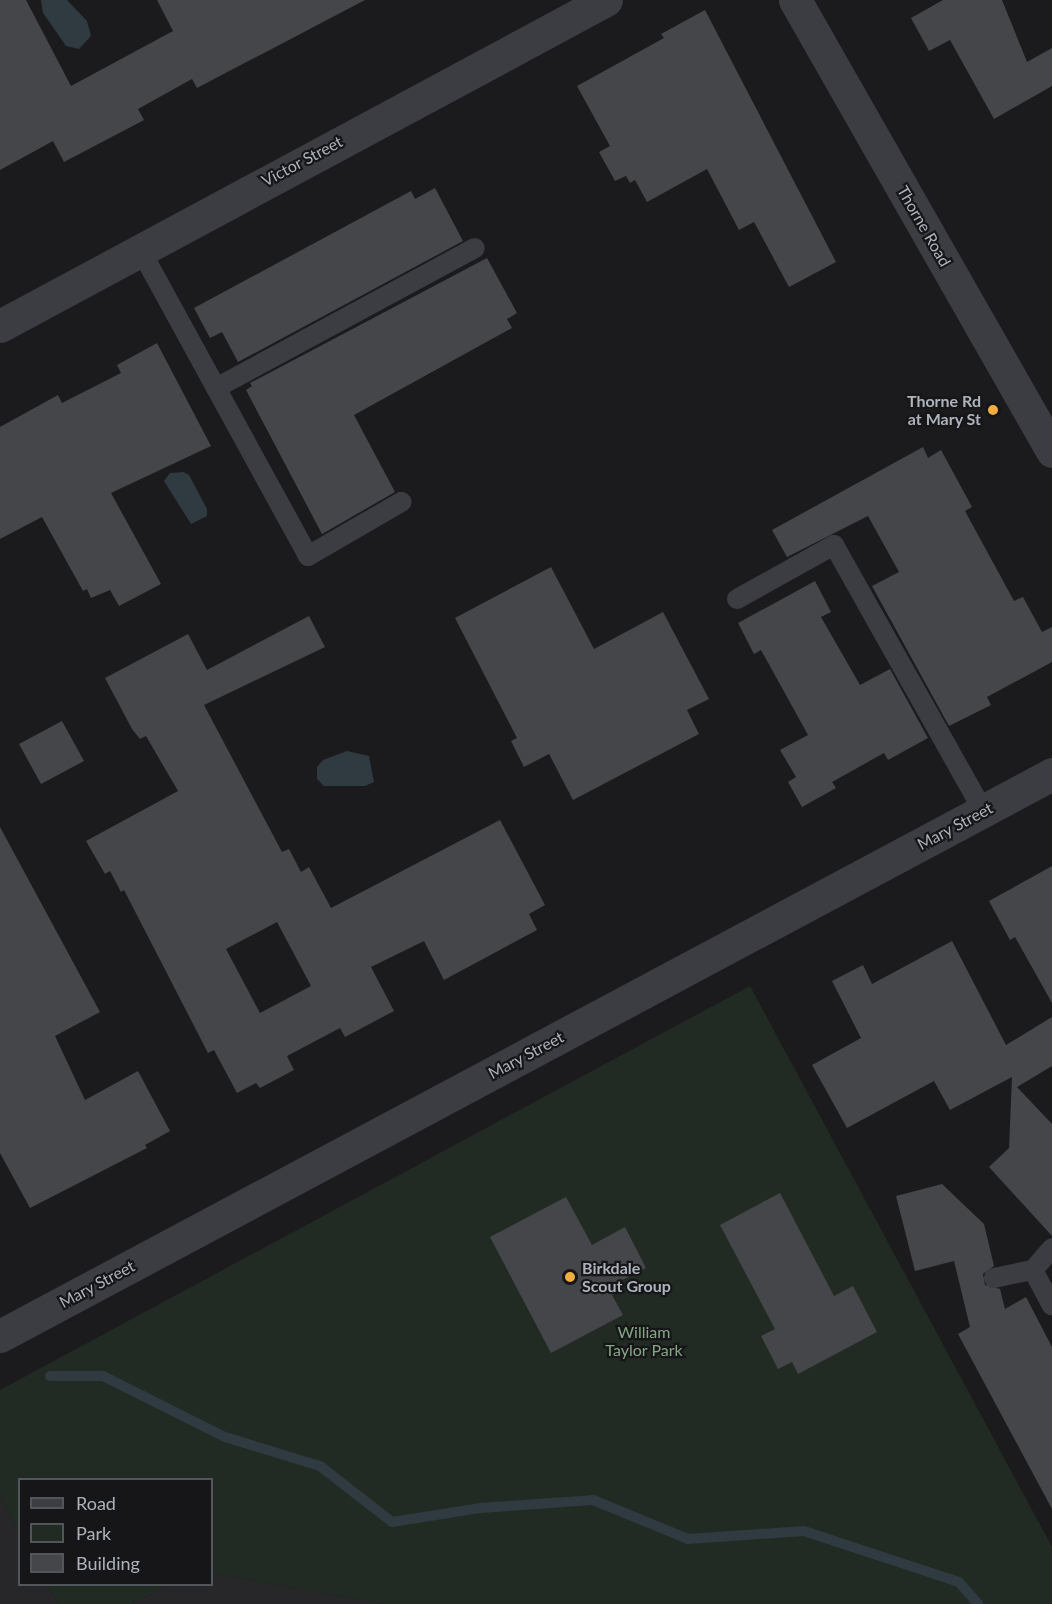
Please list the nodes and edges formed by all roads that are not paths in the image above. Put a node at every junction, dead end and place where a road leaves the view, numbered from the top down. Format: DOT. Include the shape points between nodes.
graph roads {
  1 [pos="606,0"];
  2 [pos="795,0"];
  3 [pos="475,248"];
  4 [pos="140,249"];
  5 [pos="0,326"];
  6 [pos="216,388"];
  7 [pos="1052,451"];
  8 [pos="401,502"];
  9 [pos="737,599"];
  10 [pos="1052,774"];
  11 [pos="983,811"];
  12 [pos="1052,1248"];
  13 [pos="1033,1269"];
  14 [pos="994,1278"];
  15 [pos="1052,1305"];
  16 [pos="0,1336"];
  1 -- 4 [label="street, Victor Street"];
  2 -- 7 [label="street, Thorne Road"];
  3 -- 6 [label="lane"];
  4 -- 5 [label="street, Victor Street"];
  4 -- 6 [label="lane"];
  6 -- 8 [label="lane" via="308,556"];
  9 -- 11 [label="lane" via="834,545"];
  10 -- 11 [label="street, Mary Street"];
  11 -- 16 [label="street, Mary Street"];
  12 -- 13 [label="lane"];
  13 -- 14 [label="lane"];
  13 -- 15 [label="lane"];
}
